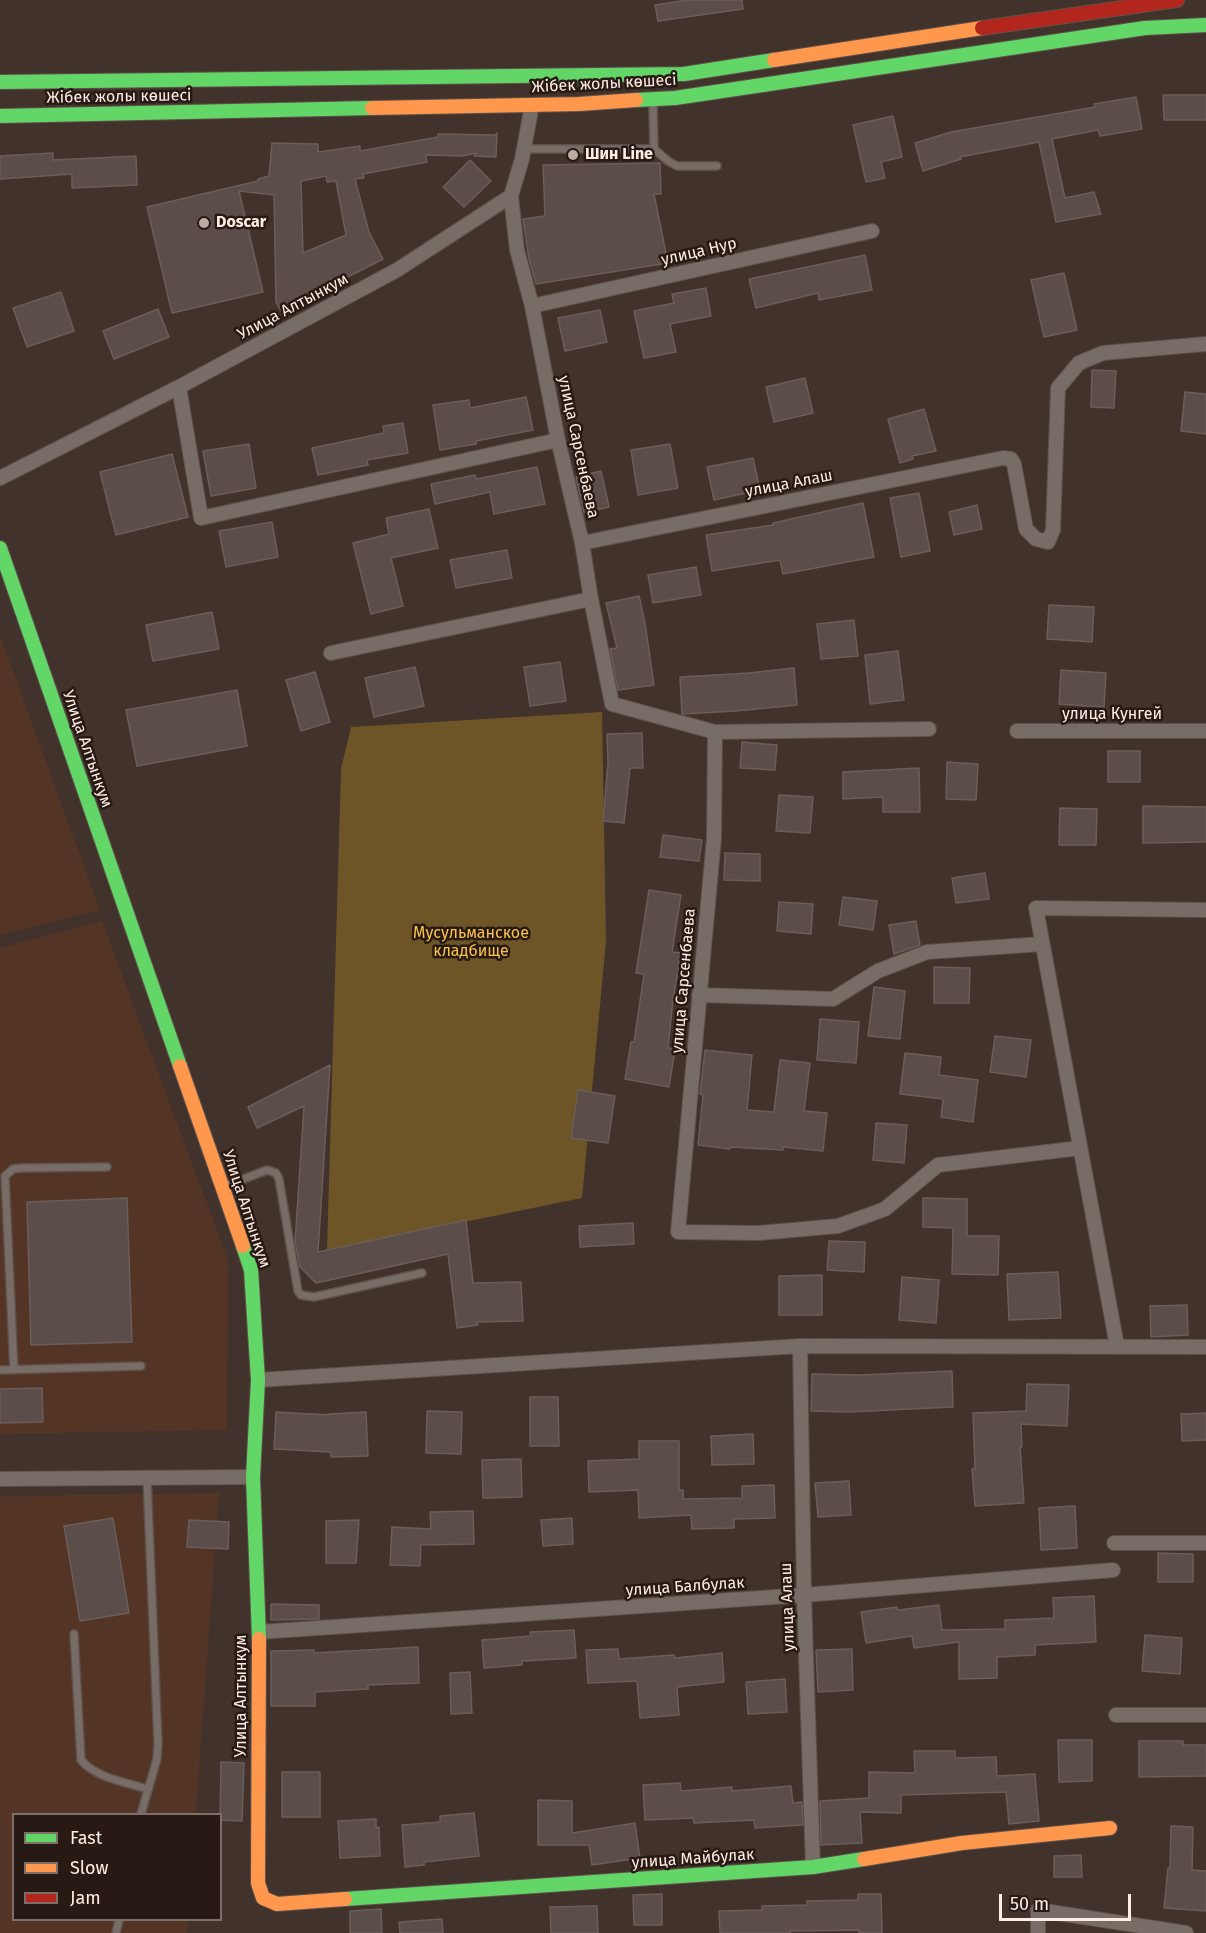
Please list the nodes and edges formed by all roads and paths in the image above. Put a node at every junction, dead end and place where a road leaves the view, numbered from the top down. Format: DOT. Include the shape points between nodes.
graph roads {
  1 [pos="1177,0"];
  2 [pos="1092,6"];
  3 [pos="1206,25"];
  4 [pos="0,82"];
  5 [pos="653,99"];
  6 [pos="532,105"];
  7 [pos="0,116"];
  8 [pos="524,148"];
  9 [pos="654,149"];
  10 [pos="717,165"];
  11 [pos="511,196"];
  12 [pos="872,231"];
  13 [pos="532,306"];
  14 [pos="1206,344"];
  15 [pos="178,387"];
  16 [pos="558,440"];
  17 [pos="0,478"];
  18 [pos="582,543"];
  19 [pos="0,548"];
  20 [pos="591,599"];
  21 [pos="331,653"];
  22 [pos="929,729"];
  23 [pos="1017,731"];
  24 [pos="1206,731"];
  25 [pos="715,732"];
  26 [pos="1206,910"];
  27 [pos="1042,944"];
  28 [pos="699,995"];
  29 [pos="1080,1148"];
  30 [pos="107,1167"];
  31 [pos="222,1187"];
  32 [pos="422,1273"];
  33 [pos="800,1346"];
  34 [pos="1117,1346"];
  35 [pos="1206,1347"];
  36 [pos="141,1366"];
  37 [pos="0,1370"];
  38 [pos="14,1370"];
  39 [pos="258,1380"];
  40 [pos="253,1477"];
  41 [pos="147,1478"];
  42 [pos="0,1479"];
  43 [pos="1114,1543"];
  44 [pos="1206,1543"];
  45 [pos="1113,1570"];
  46 [pos="804,1595"];
  47 [pos="260,1632"];
  48 [pos="74,1634"];
  49 [pos="1116,1715"];
  50 [pos="1206,1715"];
  51 [pos="147,1789"];
  52 [pos="141,1813"];
  53 [pos="1110,1828"];
  54 [pos="813,1867"];
  55 [pos="277,1904"];
  56 [pos="1038,1933"];
  57 [pos="1186,1933"];
  1 -- 2 [label="main road, Жібек жолы көшесі"];
  2 -- 4 [label="main road, Жібек жолы көшесі" via="684,74"];
  3 -- 5 [label="main road, Жібек жолы көшесі" via="1144,28"];
  5 -- 6 [label="main road, Жібек жолы көшесі"];
  5 -- 9 [label="lane"];
  6 -- 7 [label="main road, Жібек жолы көшесі"];
  6 -- 8 [label="street"];
  8 -- 9 [label="lane"];
  8 -- 11 [label="street"];
  9 -- 10 [label="lane" via="677,166"];
  11 -- 13 [label="street, улица Сарсенбаева" via="517,250"];
  11 -- 15 [label="street, Улица Алтынкум" via="397,270"];
  12 -- 13 [label="street, улица Нур"];
  13 -- 16 [label="street, улица Сарсенбаева"];
  14 -- 18 [label="street, улица Алаш" via="1103,353 1079,363 1058,388 1053,530 1048,542 1036,539 1026,529 1014,464 1003,458"];
  15 -- 16 [label="street" via="201,518"];
  15 -- 17 [label="street, Улица Алтынкум"];
  16 -- 18 [label="street, улица Сарсенбаева"];
  18 -- 20 [label="street, улица Сарсенбаева"];
  19 -- 31 [label="main road, Улица Алтынкум"];
  20 -- 21 [label="street"];
  20 -- 25 [label="street, улица Сарсенбаева" via="612,704"];
  22 -- 25 [label="street"];
  23 -- 24 [label="street, улица Кунгей"];
  25 -- 28 [label="street, улица Сарсенбаева" via="714,838"];
  26 -- 27 [label="street" via="1036,908"];
  27 -- 28 [label="street" via="927,952 878,971 832,999"];
  27 -- 29 [label="street"];
  28 -- 29 [label="street, улица Сарсенбаева" via="678,1232 759,1233 838,1226 885,1209 938,1165"];
  29 -- 34 [label="street"];
  30 -- 38 [label="lane" via="21,1167 5,1176"];
  31 -- 32 [label="lane" via="267,1170 276,1173 298,1291 302,1295 314,1296"];
  31 -- 39 [label="main road, Улица Алтынкум" via="251,1270"];
  33 -- 34 [label="street"];
  33 -- 39 [label="street"];
  33 -- 46 [label="street, улица Алаш"];
  34 -- 35 [label="street"];
  36 -- 38 [label="lane"];
  37 -- 38 [label="lane"];
  39 -- 40 [label="main road, Улица Алтынкум"];
  40 -- 41 [label="street"];
  40 -- 47 [label="main road, Улица Алтынкум"];
  41 -- 42 [label="street"];
  41 -- 51 [label="lane" via="158,1728 157,1759"];
  43 -- 44 [label="street"];
  45 -- 46 [label="street, улица Балбулак"];
  46 -- 47 [label="street, улица Балбулак"];
  46 -- 54 [label="street, улица Алаш"];
  47 -- 55 [label="main road, Улица Алтынкум" via="258,1883 263,1898"];
  48 -- 51 [label="lane" via="81,1760 97,1772"];
  49 -- 50 [label="street"];
  51 -- 52 [label="lane"];
  53 -- 54 [label="main road, улица Майбулак" via="962,1843"];
  54 -- 55 [label="main road, улица Майбулак"];
  56 -- 57 [label="street" via="1038,1910"];
}
